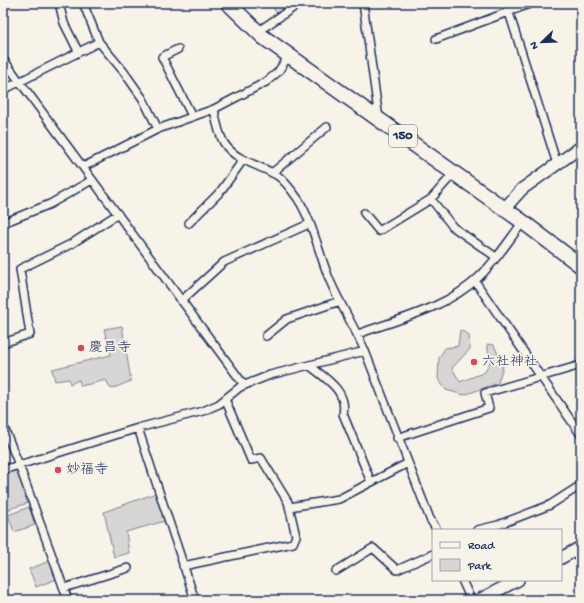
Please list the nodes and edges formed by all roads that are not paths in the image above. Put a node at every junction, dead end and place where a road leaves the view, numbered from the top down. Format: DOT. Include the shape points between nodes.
graph roads {
  1 [pos="59,3"];
  2 [pos="83,3"];
  3 [pos="228,3"];
  4 [pos="300,3"];
  5 [pos="363,3"];
  6 [pos="506,3"];
  7 [pos="532,3"];
  8 [pos="510,12"];
  9 [pos="257,32"];
  10 [pos="436,38"];
  11 [pos="99,42"];
  12 [pos="178,49"];
  13 [pos="78,51"];
  14 [pos="289,55"];
  15 [pos="3,59"];
  16 [pos="20,82"];
  17 [pos="3,90"];
  18 [pos="214,109"];
  19 [pos="192,116"];
  20 [pos="379,119"];
  21 [pos="327,127"];
  22 [pos="158,129"];
  23 [pos="581,147"];
  24 [pos="243,160"];
  25 [pos="557,164"];
  26 [pos="82,167"];
  27 [pos="272,173"];
  28 [pos="454,173"];
  29 [pos="92,180"];
  30 [pos="431,199"];
  31 [pos="504,209"];
  32 [pos="364,213"];
  33 [pos="118,214"];
  34 [pos="523,222"];
  35 [pos="3,223"];
  36 [pos="189,223"];
  37 [pos="309,224"];
  38 [pos="496,257"];
  39 [pos="581,266"];
  40 [pos="475,281"];
  41 [pos="340,301"];
  42 [pos="181,302"];
  43 [pos="358,334"];
  44 [pos="266,336"];
  45 [pos="3,343"];
  46 [pos="365,351"];
  47 [pos="310,365"];
  48 [pos="581,365"];
  49 [pos="542,377"];
  50 [pos="244,385"];
  51 [pos="225,399"];
  52 [pos="3,425"];
  53 [pos="138,428"];
  54 [pos="581,435"];
  55 [pos="397,438"];
  56 [pos="408,463"];
  57 [pos="19,465"];
  58 [pos="3,470"];
  59 [pos="371,482"];
  60 [pos="581,485"];
  61 [pos="289,507"];
  62 [pos="436,529"];
  63 [pos="480,529"];
  64 [pos="581,548"];
  65 [pos="432,554"];
  66 [pos="562,558"];
  67 [pos="183,566"];
  68 [pos="128,568"];
  69 [pos="336,571"];
  70 [pos="462,581"];
  71 [pos="516,581"];
  72 [pos="64,588"];
  73 [pos="68,600"];
  74 [pos="195,600"];
  75 [pos="471,600"];
  76 [pos="479,600"];
  1 -- 13 [label="street" via="64,23"];
  2 -- 11 [label="street"];
  3 -- 9 [label="highway, 150"];
  4 -- 9 [label="street"];
  5 -- 20 [label="street"];
  6 -- 8 [label="street"];
  7 -- 8 [label="street"];
  8 -- 10 [label="street"];
  8 -- 25 [label="street"];
  9 -- 14 [label="highway, 150"];
  11 -- 13 [label="street"];
  11 -- 22 [label="street" via="143,99"];
  12 -- 19 [label="street" via="162,57"];
  13 -- 16 [label="street"];
  14 -- 18 [label="street" via="278,72 266,82"];
  14 -- 20 [label="highway, 150"];
  15 -- 16 [label="street"];
  16 -- 17 [label="street"];
  16 -- 26 [label="street"];
  18 -- 19 [label="street"];
  18 -- 24 [label="street" via="218,130 224,143 231,152"];
  19 -- 22 [label="street"];
  20 -- 28 [label="highway, 150"];
  21 -- 27 [label="street"];
  22 -- 26 [label="street"];
  23 -- 25 [label="street"];
  24 -- 27 [label="street"];
  24 -- 36 [label="street" via="220,192"];
  25 -- 31 [label="street" via="522,189"];
  26 -- 29 [label="street"];
  27 -- 37 [label="street" via="298,198"];
  28 -- 30 [label="street"];
  28 -- 31 [label="highway, 150"];
  29 -- 33 [label="street"];
  29 -- 35 [label="street" via="50,204"];
  30 -- 32 [label="street" via="379,231"];
  30 -- 38 [label="street" via="453,227"];
  31 -- 34 [label="highway, 150"];
  33 -- 42 [label="street"];
  33 -- 45 [label="street" via="72,244 20,269 30,334"];
  34 -- 38 [label="street"];
  34 -- 39 [label="highway, 150"];
  37 -- 41 [label="street" via="326,272"];
  37 -- 42 [label="street" via="224,262"];
  38 -- 40 [label="street"];
  40 -- 43 [label="street" via="437,305"];
  40 -- 49 [label="street"];
  41 -- 43 [label="street"];
  41 -- 44 [label="street" via="287,319"];
  42 -- 50 [label="street"];
  43 -- 46 [label="street"];
  46 -- 47 [label="street"];
  46 -- 55 [label="street"];
  47 -- 50 [label="street" via="270,375"];
  47 -- 59 [label="street" via="337,388 345,405 343,414"];
  48 -- 49 [label="street"];
  49 -- 54 [label="street"];
  49 -- 55 [label="street" via="485,393 489,408"];
  50 -- 51 [label="street"];
  51 -- 53 [label="street" via="203,411"];
  51 -- 61 [label="street" via="251,460 261,458"];
  52 -- 57 [label="street"];
  53 -- 57 [label="street"];
  53 -- 67 [label="street"];
  55 -- 56 [label="street"];
  56 -- 59 [label="street"];
  56 -- 62 [label="street"];
  57 -- 58 [label="street"];
  57 -- 72 [label="street"];
  59 -- 61 [label="street" via="339,499"];
  60 -- 63 [label="street" via="550,505"];
  61 -- 67 [label="street" via="296,536 293,543"];
  64 -- 66 [label="street"];
  65 -- 69 [label="street" via="397,570 373,548"];
  67 -- 74 [label="street"];
  68 -- 72 [label="street"];
  70 -- 75 [label="street"];
  71 -- 76 [label="street"];
  72 -- 73 [label="street"];
}
